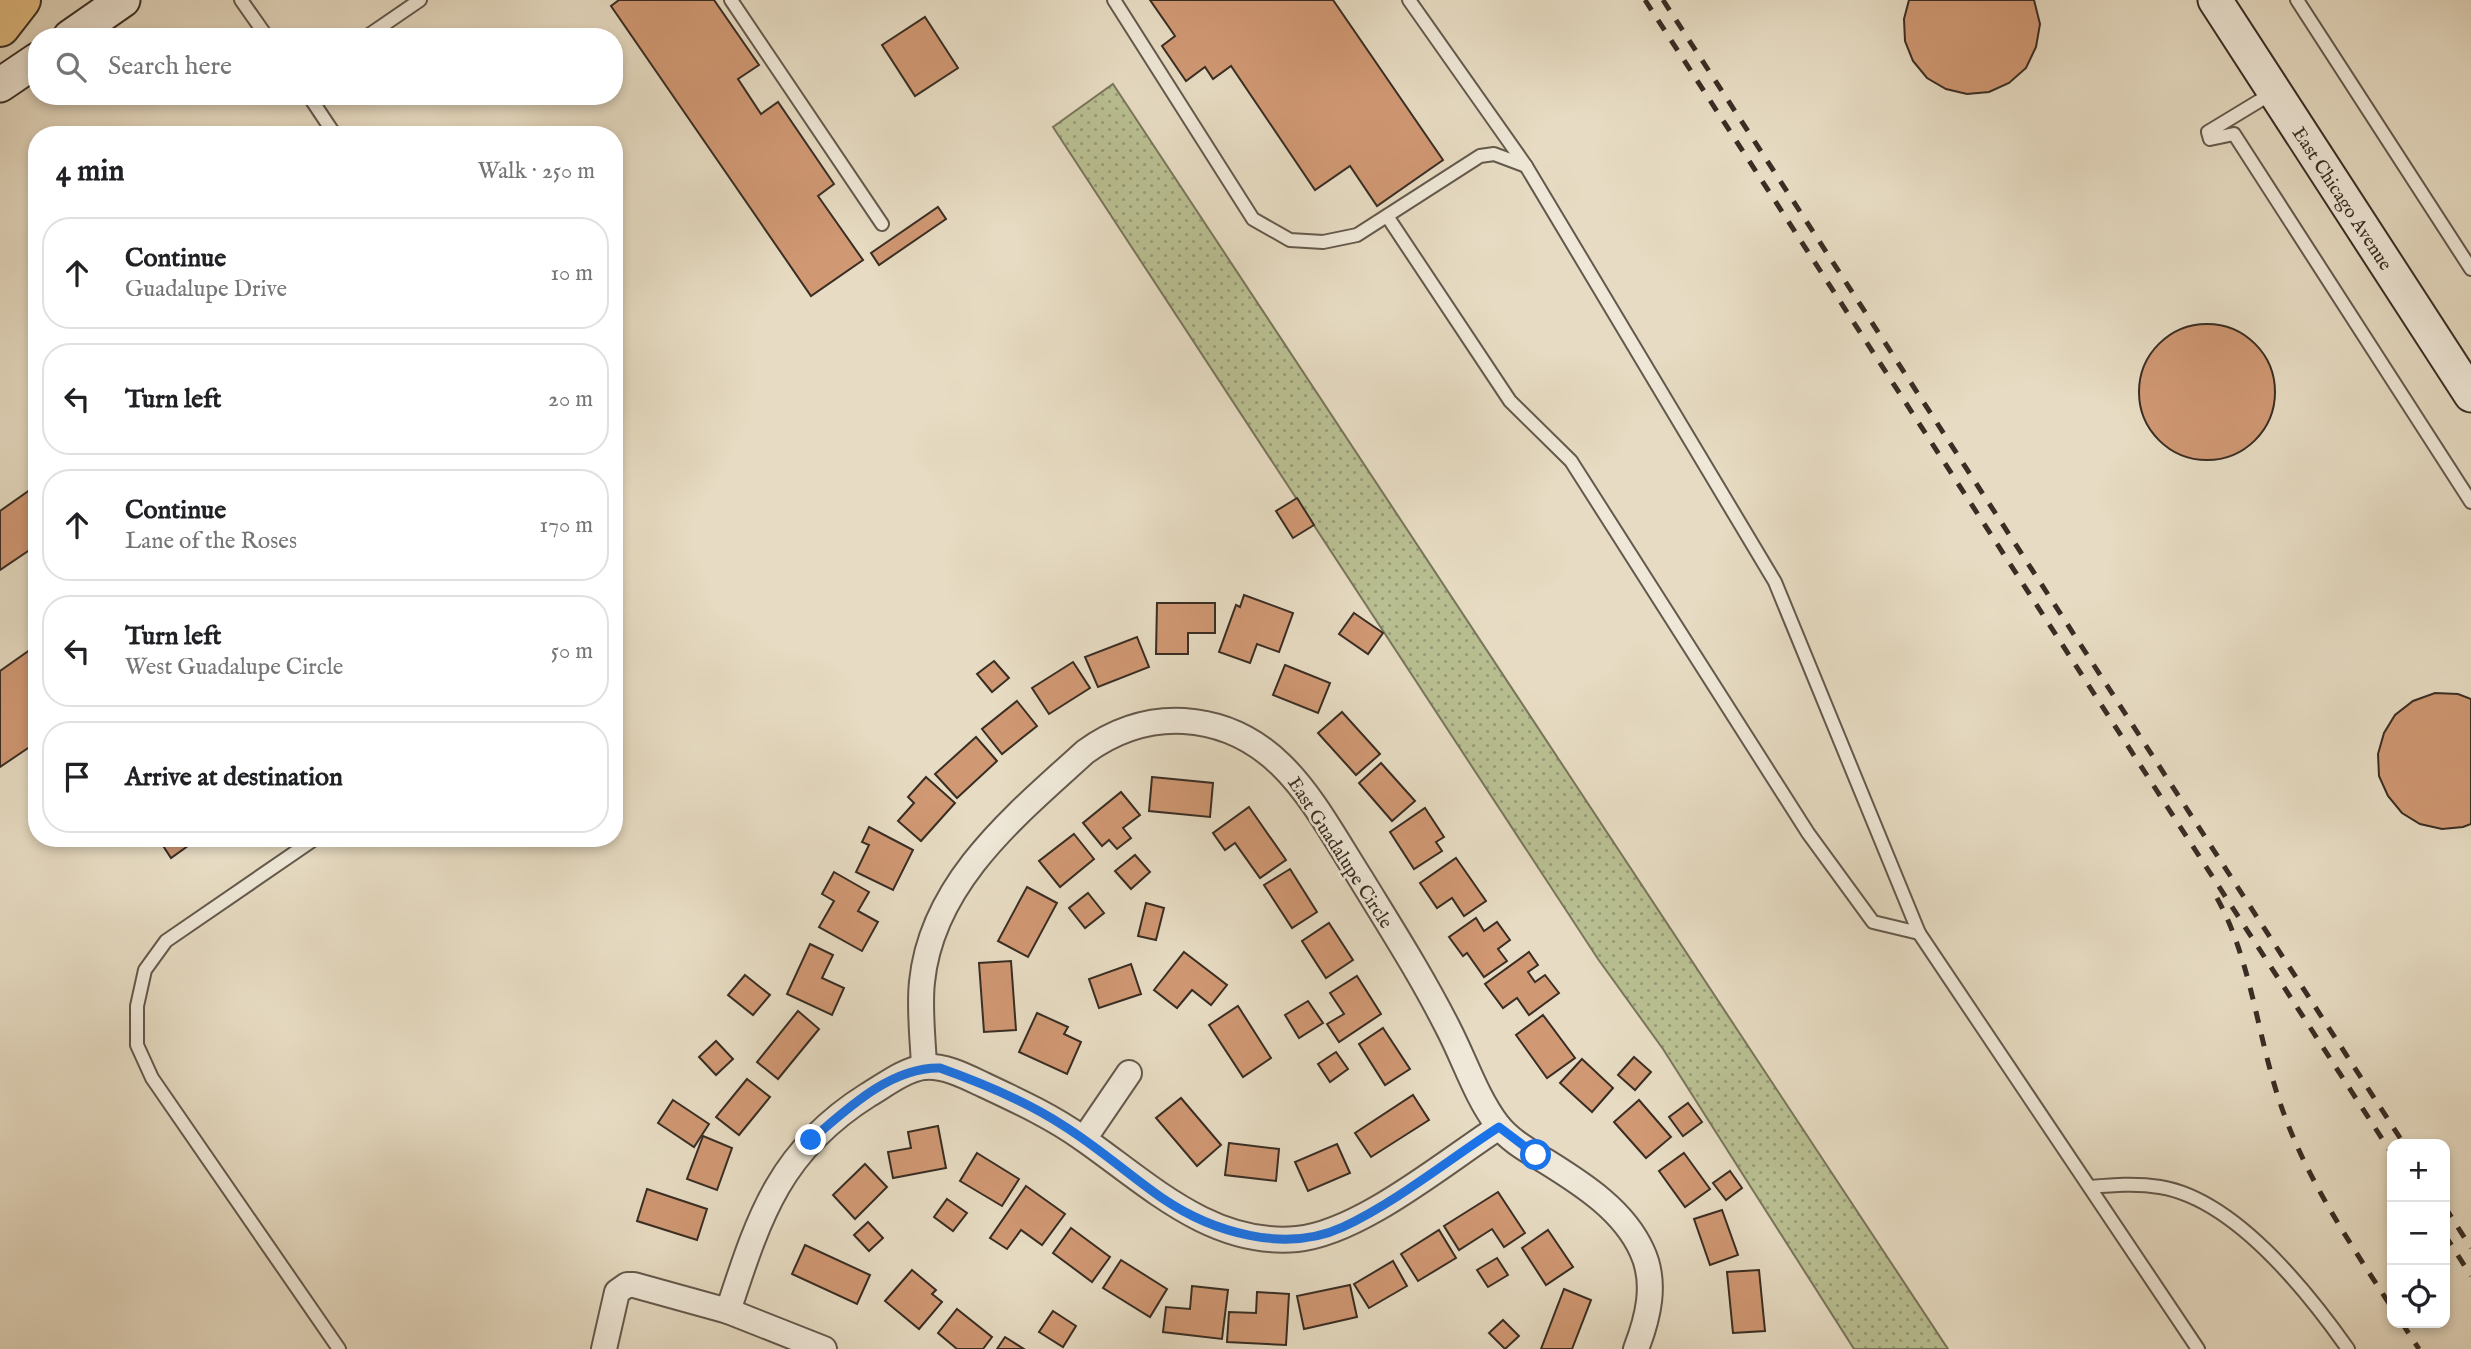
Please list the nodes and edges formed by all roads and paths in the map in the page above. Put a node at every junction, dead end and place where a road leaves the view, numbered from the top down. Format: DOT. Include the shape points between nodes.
graph roads {
  1 [pos="21,0"];
  2 [pos="123,0"];
  3 [pos="241,0"];
  4 [pos="420,0"];
  5 [pos="731,0"];
  6 [pos="1114,0"];
  7 [pos="1409,0"];
  8 [pos="2215,0"];
  9 [pos="2297,0"];
  10 [pos="0,27"];
  11 [pos="83,28"];
  12 [pos="261,28"];
  13 [pos="379,28"];
  14 [pos="28,66"];
  15 [pos="0,85"];
  16 [pos="2274,92"];
  17 [pos="315,105"];
  18 [pos="329,126"];
  19 [pos="1527,166"];
  20 [pos="1387,216"];
  21 [pos="882,224"];
  22 [pos="2471,269"];
  23 [pos="2471,396"];
  24 [pos="2471,502"];
  25 [pos="303,847"];
  26 [pos="1919,933"];
  27 [pos="924,1067"];
  28 [pos="1129,1073"];
  29 [pos="1499,1127"];
  30 [pos="1084,1139"];
  31 [pos="2090,1187"];
  32 [pos="728,1311"];
  33 [pos="339,1349"];
  34 [pos="604,1349"];
  35 [pos="824,1349"];
  36 [pos="1636,1349"];
  37 [pos="2198,1349"];
  38 [pos="2348,1349"];
  1 -- 10 [label="highway"];
  2 -- 11 [label="main road"];
  3 -- 12 [label="lane"];
  4 -- 13 [label="lane"];
  5 -- 21 [label="lane"];
  6 -- 20 [label="lane" via="1254,219 1290,240 1323,242 1357,235"];
  7 -- 19 [label="lane"];
  8 -- 16 [label="main road, East Chicago Avenue"];
  9 -- 22 [label="lane"];
  14 -- 15 [label="main road"];
  16 -- 23 [label="main road, East Chicago Avenue"];
  16 -- 24 [label="lane" via="2208,132 2210,139 2234,134"];
  17 -- 18 [label="lane"];
  19 -- 20 [label="lane" via="1494,154 1480,156"];
  19 -- 26 [label="lane" via="1775,582"];
  20 -- 26 [label="lane" via="1510,401 1571,461 1808,833 1873,922"];
  25 -- 33 [label="lane" via="166,941 145,970 137,1006 137,1045 152,1078"];
  26 -- 31 [label="lane"];
  27 -- 29 [label="street, East Guadalupe Circle" via="921,983 927,953 962,876 988,844 1101,740 1153,722 1202,722 1252,740 1302,788 1408,957"];
  27 -- 30 [label="street" via="965,1077 1034,1108"];
  27 -- 32 [label="street" via="855,1103 811,1140 789,1166 757,1222"];
  28 -- 30 [label="street"];
  29 -- 30 [label="street" via="1343,1227 1296,1239 1221,1228 1193,1216"];
  29 -- 36 [label="street" via="1586,1187 1635,1238 1649,1273 1650,1297"];
  31 -- 37 [label="lane"];
  31 -- 38 [label="lane" via="2162,1187 2199,1199 2236,1224 2276,1261"];
  32 -- 34 [label="street" via="634,1285 621,1287 614,1298"];
  32 -- 35 [label="street"];
}
